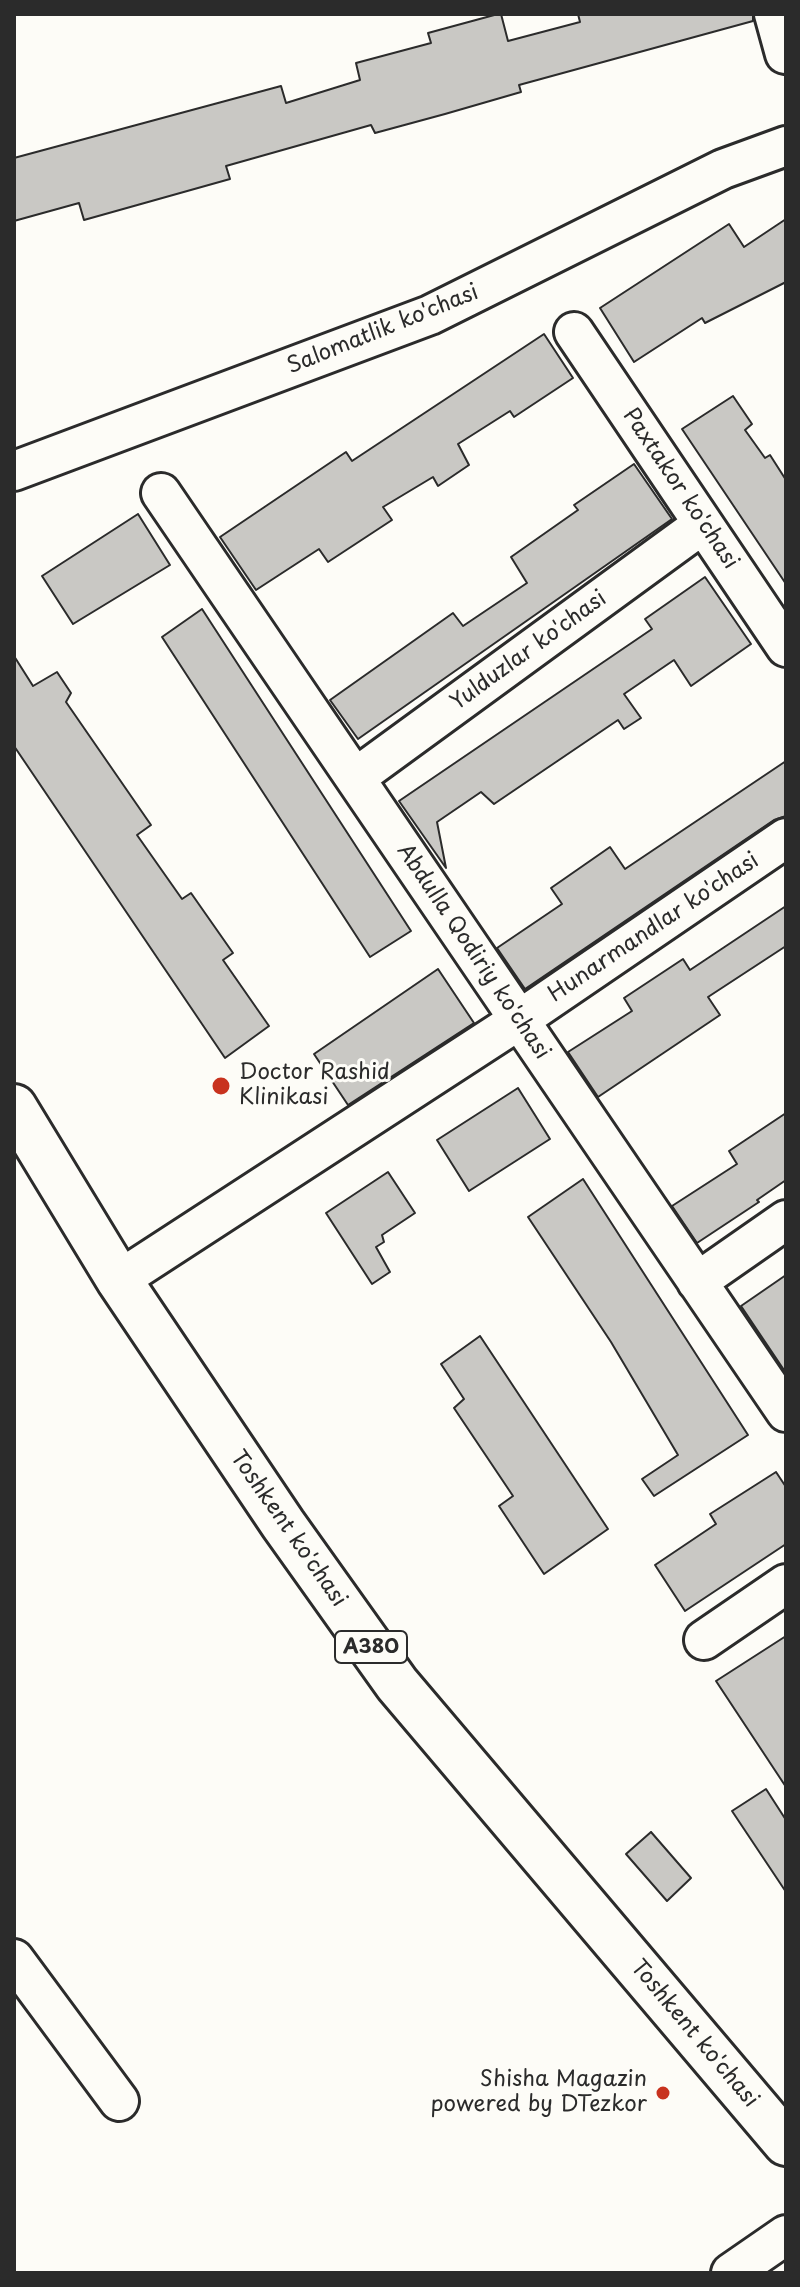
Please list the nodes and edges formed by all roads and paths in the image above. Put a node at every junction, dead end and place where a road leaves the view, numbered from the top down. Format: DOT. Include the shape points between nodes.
graph roads {
  1 [pos="774,14"];
  2 [pos="785,54"];
  3 [pos="786,146"];
  4 [pos="574,332"];
  5 [pos="14,471"];
  6 [pos="161,493"];
  7 [pos="703,524"];
  8 [pos="786,647"];
  9 [pos="355,778"];
  10 [pos="786,838"];
  11 [pos="519,1020"];
  12 [pos="16,1114"];
  13 [pos="786,1220"];
  14 [pos="119,1280"];
  15 [pos="697,1282"];
  16 [pos="786,1412"];
  17 [pos="786,1584"];
  18 [pos="704,1640"];
  19 [pos="14,1959"];
  20 [pos="119,2101"];
  21 [pos="786,2143"];
  22 [pos="786,2235"];
  23 [pos="731,2273"];
  1 -- 2 [label="street"];
  3 -- 5 [label="street, Salomatlik ko'chasi" via="723,169 430,315"];
  4 -- 7 [label="street, Paxtakor ko'chasi"];
  6 -- 9 [label="street, Abdulla Qodiriy ko'chasi"];
  7 -- 8 [label="street, Paxtakor ko'chasi"];
  7 -- 9 [label="street, Yulduzlar ko'chasi"];
  9 -- 11 [label="street, Abdulla Qodiriy ko'chasi"];
  10 -- 11 [label="street, Hunarmandlar ko'chasi"];
  11 -- 14 [label="street, Hunarmandlar ko'chasi"];
  11 -- 15 [label="street, Abdulla Qodiriy ko'chasi"];
  12 -- 14 [label="highway, Toshkent ko'chasi / A380"];
  13 -- 15 [label="street"];
  14 -- 21 [label="highway, Toshkent ko'chasi / A380" via="397,1684"];
  15 -- 16 [label="street, Abdulla Qodiriy ko'chasi"];
  17 -- 18 [label="street"];
  19 -- 20 [label="street"];
  22 -- 23 [label="street"];
}
